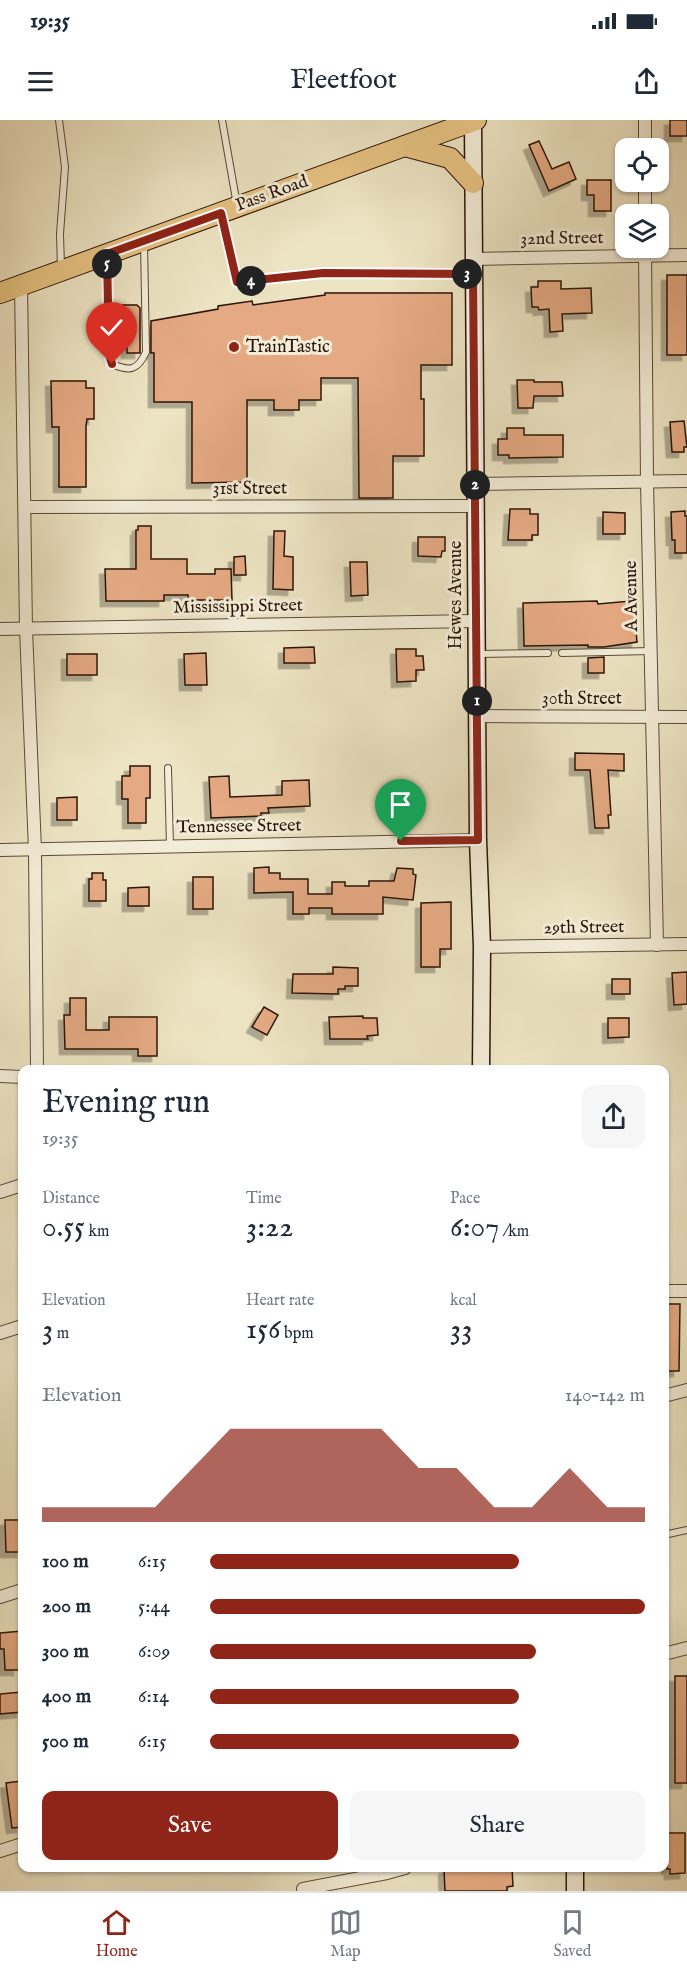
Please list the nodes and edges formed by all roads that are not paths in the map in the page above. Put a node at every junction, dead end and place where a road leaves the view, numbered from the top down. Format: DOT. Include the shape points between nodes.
graph roads {
  1 [pos="59,120"];
  2 [pos="222,120"];
  3 [pos="474,120"];
  4 [pos="645,120"];
  5 [pos="645,138"];
  6 [pos="405,146"];
  7 [pos="473,183"];
  8 [pos="229,210"];
  9 [pos="144,240"];
  10 [pos="669,253"];
  11 [pos="107,254"];
  12 [pos="615,254"];
  13 [pos="687,255"];
  14 [pos="645,258"];
  15 [pos="473,267"];
  16 [pos="61,271"];
  17 [pos="21,285"];
  18 [pos="0,293"];
  19 [pos="647,481"];
  20 [pos="687,481"];
  21 [pos="475,483"];
  22 [pos="475,506"];
  23 [pos="25,507"];
  24 [pos="476,621"];
  25 [pos="0,629"];
  26 [pos="26,629"];
  27 [pos="651,651"];
  28 [pos="548,653"];
  29 [pos="562,653"];
  30 [pos="476,654"];
  31 [pos="477,716"];
  32 [pos="653,717"];
  33 [pos="687,717"];
  34 [pos="168,768"];
  35 [pos="478,840"];
  36 [pos="170,847"];
  37 [pos="0,850"];
  38 [pos="34,850"];
  39 [pos="687,944"];
  40 [pos="657,945"];
  41 [pos="482,947"];
  42 [pos="37,1065"];
  43 [pos="481,1065"];
  44 [pos="0,1076"];
  45 [pos="18,1077"];
  46 [pos="18,1186"];
  47 [pos="0,1192"];
  48 [pos="669,1291"];
  49 [pos="687,1291"];
  50 [pos="18,1327"];
  51 [pos="0,1333"];
  52 [pos="687,1390"];
  53 [pos="669,1395"];
  54 [pos="687,1530"];
  55 [pos="669,1534"];
  56 [pos="18,1591"];
  57 [pos="0,1597"];
  58 [pos="687,1648"];
  59 [pos="669,1653"];
  60 [pos="18,1845"];
  61 [pos="0,1851"];
  62 [pos="393,1872"];
  63 [pos="575,1872"];
  64 [pos="303,1888"];
  65 [pos="575,1891"];
  1 -- 16 [label="lane" via="65,167"];
  2 -- 8 [label="lane"];
  3 -- 6 [label="main road, Pass Road"];
  3 -- 7 [label="main road, Hewes Avenue"];
  4 -- 5 [label="street"];
  6 -- 7 [label="main road" via="450,158"];
  6 -- 8 [label="main road, Pass Road"];
  7 -- 15 [label="main road, Hewes Avenue"];
  8 -- 9 [label="main road, Pass Road"];
  8 -- 15 [label="lane" via="237,282 323,273"];
  9 -- 11 [label="main road, Pass Road"];
  9 -- 11 [label="lane" via="146,352 135,368 112,364 109,354"];
  10 -- 13 [label="street, 32nd Street"];
  11 -- 16 [label="main road, Pass Road"];
  12 -- 15 [label="street, 32nd Street"];
  14 -- 19 [label="street, A Avenue"];
  15 -- 21 [label="main road, Hewes Avenue"];
  16 -- 17 [label="main road, Pass Road"];
  17 -- 18 [label="main road, Pass Road"];
  17 -- 23 [label="street"];
  19 -- 20 [label="street"];
  19 -- 21 [label="street"];
  19 -- 27 [label="street, A Avenue"];
  21 -- 22 [label="main road, Hewes Avenue"];
  22 -- 23 [label="street, 31st Street"];
  22 -- 24 [label="main road, Hewes Avenue"];
  23 -- 26 [label="street"];
  24 -- 26 [label="street, Mississippi Street"];
  24 -- 30 [label="main road, Hewes Avenue"];
  25 -- 26 [label="street, Mississippi Street"];
  26 -- 38 [label="street"];
  27 -- 29 [label="lane"];
  27 -- 32 [label="street, A Avenue"];
  28 -- 30 [label="lane"];
  30 -- 31 [label="main road, Hewes Avenue"];
  31 -- 32 [label="street, 30th Street"];
  31 -- 35 [label="main road, Hewes Avenue"];
  32 -- 33 [label="street, 30th Street"];
  32 -- 40 [label="street, A Avenue"];
  34 -- 36 [label="lane"];
  35 -- 36 [label="street, Tennessee Street"];
  35 -- 41 [label="main road, Hewes Avenue"];
  36 -- 38 [label="street, Tennessee Street"];
  37 -- 38 [label="street, Tennessee Street"];
  38 -- 42 [label="street"];
  39 -- 40 [label="street, 29th Street"];
  40 -- 41 [label="street, 29th Street"];
  41 -- 43 [label="main road, Hewes Avenue"];
  44 -- 45 [label="street"];
  46 -- 47 [label="street"];
  48 -- 49 [label="street"];
  50 -- 51 [label="street"];
  52 -- 53 [label="street"];
  54 -- 55 [label="lane"];
  56 -- 57 [label="street"];
  58 -- 59 [label="street"];
  60 -- 61 [label="street"];
  62 -- 64 [label="street"];
  63 -- 65 [label="main road"];
}
